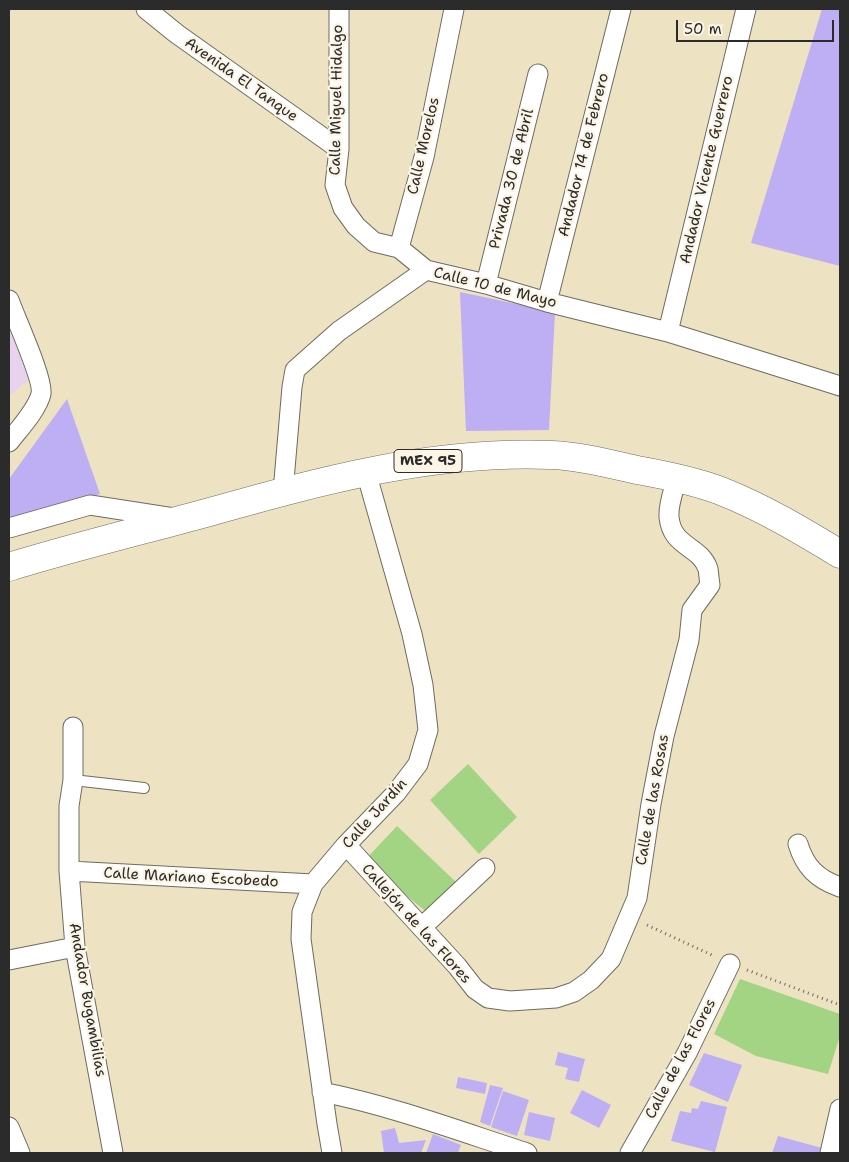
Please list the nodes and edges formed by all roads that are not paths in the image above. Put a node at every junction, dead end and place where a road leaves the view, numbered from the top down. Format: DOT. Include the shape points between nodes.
graph roads {
  1 [pos="146,9"];
  2 [pos="339,9"];
  3 [pos="454,9"];
  4 [pos="621,9"];
  5 [pos="746,9"];
  6 [pos="538,74"];
  7 [pos="338,150"];
  8 [pos="399,248"];
  9 [pos="426,270"];
  10 [pos="486,284"];
  11 [pos="9,300"];
  12 [pos="547,302"];
  13 [pos="668,332"];
  14 [pos="840,386"];
  15 [pos="9,442"];
  16 [pos="366,472"];
  17 [pos="677,478"];
  18 [pos="283,492"];
  19 [pos="183,519"];
  20 [pos="9,528"];
  21 [pos="840,554"];
  22 [pos="9,567"];
  23 [pos="73,727"];
  24 [pos="73,780"];
  25 [pos="144,788"];
  26 [pos="798,844"];
  27 [pos="346,845"];
  28 [pos="485,868"];
  29 [pos="69,871"];
  30 [pos="313,884"];
  31 [pos="840,887"];
  32 [pos="630,917"];
  33 [pos="422,927"];
  34 [pos="75,947"];
  35 [pos="9,960"];
  36 [pos="730,964"];
  37 [pos="322,1092"];
  38 [pos="840,1109"];
  39 [pos="9,1127"];
  40 [pos="20,1153"];
  41 [pos="113,1153"];
  42 [pos="332,1153"];
  43 [pos="527,1153"];
  44 [pos="630,1153"];
  45 [pos="830,1153"];
  1 -- 7 [label="street, Avenida El Tanque"];
  2 -- 7 [label="street, Calle Miguel Hidalgo"];
  3 -- 8 [label="street, Calle Morelos" via="424,157"];
  4 -- 12 [label="street, Andador 14 de Febrero"];
  5 -- 13 [label="street, Andador Vicente Guerrero"];
  6 -- 10 [label="street, Privada 30 de Abril"];
  7 -- 8 [label="street, Calle Miguel Hidalgo" via="335,185 343,208 356,226 374,242"];
  8 -- 9 [label="street"];
  9 -- 10 [label="street, Calle 10 de Mayo"];
  9 -- 18 [label="street, Calle 10 de Mayo" via="340,331 295,370"];
  10 -- 12 [label="street, Calle 10 de Mayo"];
  11 -- 15 [label="street" via="36,368 41,393 32,413"];
  12 -- 13 [label="street, Calle 10 de Mayo"];
  13 -- 14 [label="street, Calle 10 de Mayo"];
  16 -- 17 [label="highway, MEX 95" via="488,454 554,455"];
  16 -- 18 [label="highway, MEX 95"];
  16 -- 27 [label="street, Calle Jardín" via="412,634 428,730 418,764 396,793"];
  17 -- 21 [label="highway, MEX 95" via="721,491 779,518"];
  17 -- 32 [label="street, Calle de las Rosas" via="669,510 675,538 696,553 708,568 710,585 692,610 689,640 664,736 651,804 637,898"];
  18 -- 19 [label="highway, MEX 95"];
  19 -- 20 [label="street" via="90,505"];
  19 -- 22 [label="highway, MEX 95"];
  23 -- 24 [label="street, Andador Bugambilias"];
  24 -- 25 [label="lane"];
  24 -- 29 [label="street, Andador Bugambilias" via="69,806"];
  26 -- 31 [label="street" via="814,873"];
  27 -- 30 [label="street, Calle Jardín"];
  27 -- 33 [label="street, Callejón de las Flores"];
  28 -- 33 [label="street"];
  29 -- 30 [label="street, Calle Mariano Escobedo"];
  29 -- 34 [label="street, Andador Bugambilias"];
  30 -- 37 [label="street, Calle Jardín" via="302,912 301,939"];
  32 -- 33 [label="street, Callejón de las Flores" via="611,959 574,992 556,998 510,1001 488,998 475,990"];
  34 -- 35 [label="street"];
  34 -- 41 [label="street, Andador Bugambilias"];
  36 -- 44 [label="street, Calle de las Flores" via="687,1053"];
  37 -- 42 [label="street, Calle Jardín"];
  37 -- 43 [label="street" via="394,1109"];
  38 -- 45 [label="street"];
  39 -- 40 [label="street"];
}
